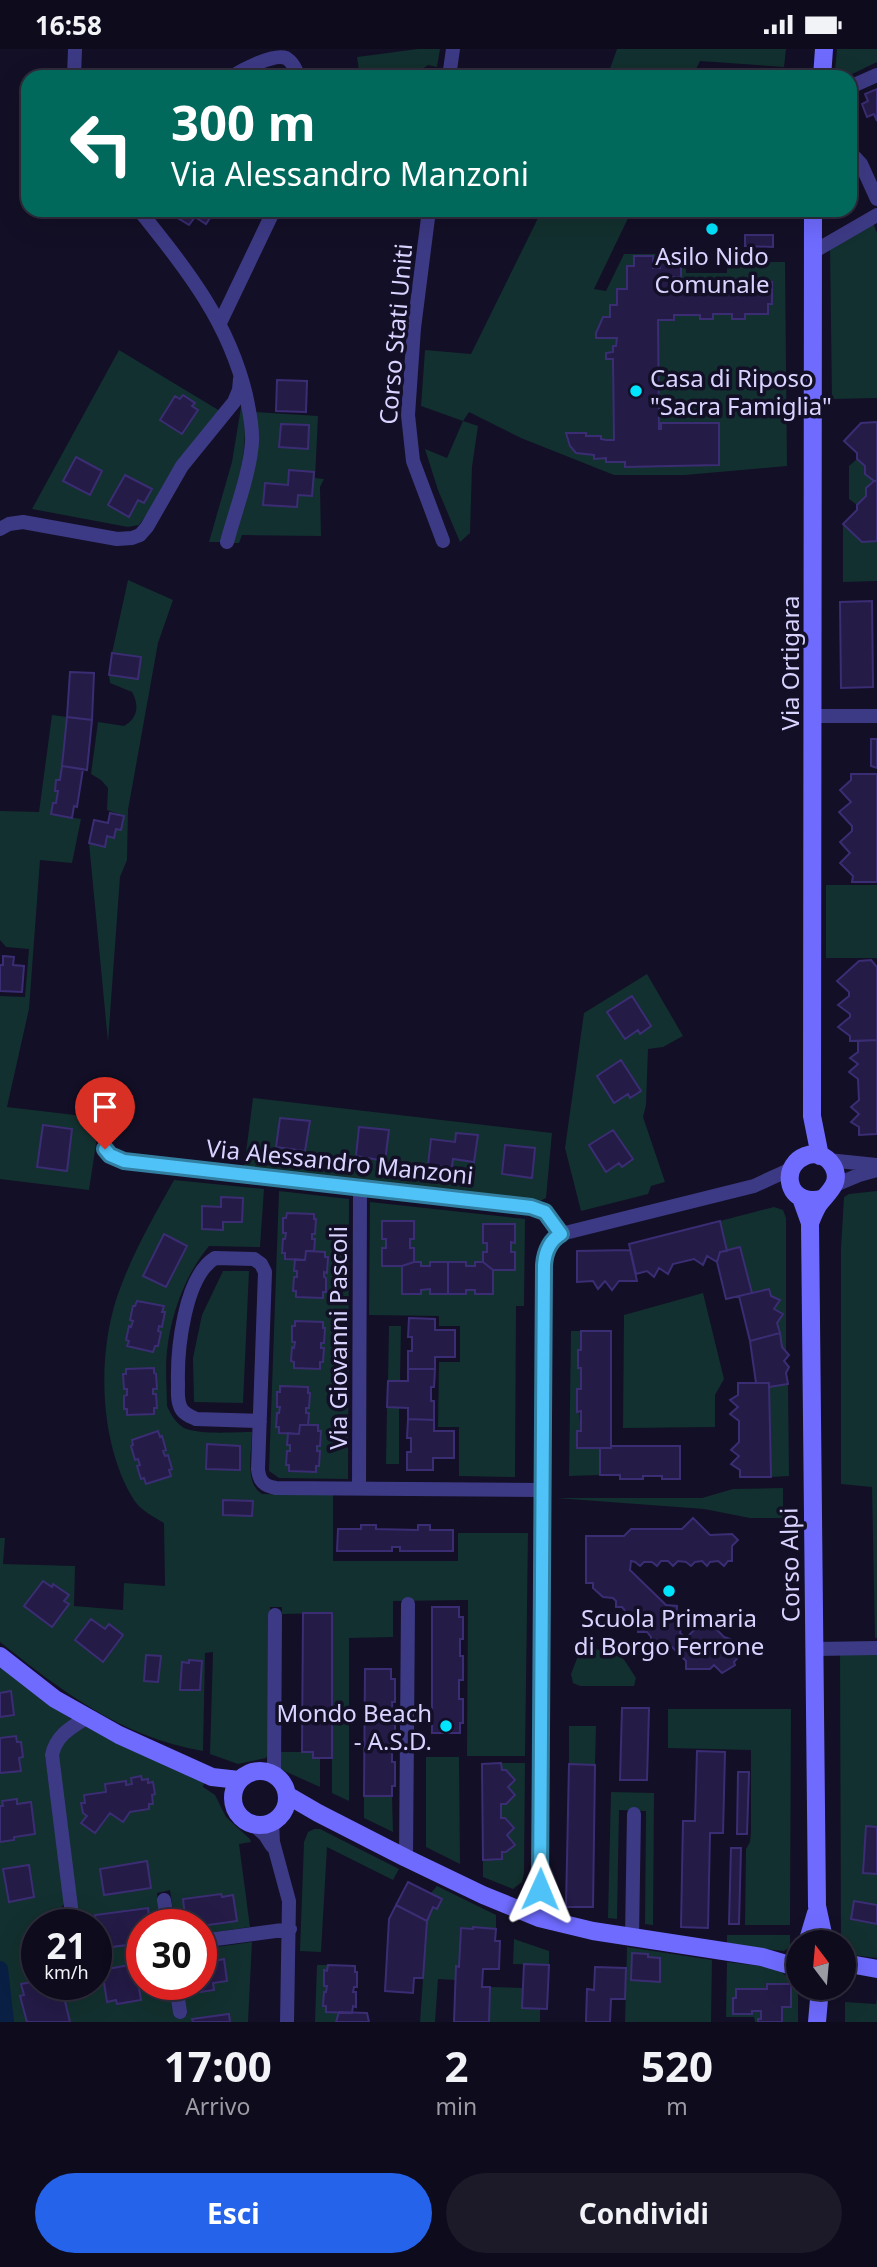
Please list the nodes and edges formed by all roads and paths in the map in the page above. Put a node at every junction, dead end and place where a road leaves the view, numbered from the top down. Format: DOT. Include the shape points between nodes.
graph roads {
  1 [pos="75,49"];
  2 [pos="453,49"];
  3 [pos="824,49"];
  4 [pos="74,70"];
  5 [pos="246,70"];
  6 [pos="296,70"];
  7 [pos="450,70"];
  8 [pos="822,70"];
  9 [pos="877,75"];
  10 [pos="857,84"];
  11 [pos="857,160"];
  12 [pos="877,199"];
  13 [pos="877,215"];
  14 [pos="145,217"];
  15 [pos="271,217"];
  16 [pos="428,217"];
  17 [pos="813,217"];
  18 [pos="813,252"];
  19 [pos="220,323"];
  20 [pos="239,367"];
  21 [pos="0,529"];
  22 [pos="227,541"];
  23 [pos="443,541"];
  24 [pos="813,716"];
  25 [pos="877,716"];
  26 [pos="105,1149"];
  27 [pos="877,1165"];
  28 [pos="877,1170"];
  29 [pos="806,1171"];
  30 [pos="360,1188"];
  31 [pos="829,1192"];
  32 [pos="810,1223"];
  33 [pos="558,1236"];
  34 [pos="260,1420"];
  35 [pos="359,1489"];
  36 [pos="542,1490"];
  37 [pos="408,1604"];
  38 [pos="275,1615"];
  39 [pos="877,1648"];
  40 [pos="815,1649"];
  41 [pos="0,1656"];
  42 [pos="86,1718"];
  43 [pos="268,1773"];
  44 [pos="212,1777"];
  45 [pos="239,1780"];
  46 [pos="232,1797"];
  47 [pos="274,1814"];
  48 [pos="634,1814"];
  49 [pos="406,1858"];
  50 [pos="164,1900"];
  51 [pos="817,1906"];
  52 [pos="71,1909"];
  53 [pos="165,1909"];
  54 [pos="539,1918"];
  55 [pos="290,1929"];
  56 [pos="812,1930"];
  57 [pos="821,1930"];
  58 [pos="632,1938"];
  59 [pos="217,1939"];
  60 [pos="786,1956"];
  61 [pos="856,1967"];
  62 [pos="877,1969"];
  63 [pos="178,2000"];
  64 [pos="180,2012"];
  65 [pos="287,2022"];
  1 -- 4 [label="street"];
  2 -- 7 [label="street"];
  3 -- 8 [label="street"];
  5 -- 6 [label="street" via="279,57"];
  9 -- 10 [label="street"];
  11 -- 12 [label="street"];
  13 -- 18 [label="street"];
  14 -- 19 [label="street"];
  15 -- 19 [label="street"];
  16 -- 23 [label="street, Corso Stati Uniti" via="408,415 415,470"];
  17 -- 18 [label="street, Via Ortigara"];
  18 -- 24 [label="street, Via Ortigara"];
  19 -- 20 [label="street"];
  20 -- 21 [label="street" via="234,402 182,466 140,535 117,538 23,522"];
  20 -- 22 [label="street" via="252,443"];
  24 -- 25 [label="street"];
  24 -- 29 [label="street, Via Ortigara" via="812,1116"];
  26 -- 30 [label="street, Via Alessandro Manzoni" via="124,1161"];
  27 -- 29 [label="street"];
  28 -- 31 [label="street"];
  29 -- 31 [label="street" via="809,1201"];
  29 -- 31 [label="street" via="834,1168 836,1176"];
  29 -- 32 [label="street, Corso Alpi"];
  29 -- 33 [label="street"];
  30 -- 33 [label="street, Via Alessandro Manzoni" via="538,1208 549,1216"];
  30 -- 35 [label="street, Via Giovanni Pascoli"];
  31 -- 32 [label="street, Corso Alpi"];
  32 -- 40 [label="street, Corso Alpi"];
  33 -- 36 [label="street" via="546,1252 544,1265"];
  34 -- 34 [label="street" via="264,1267 254,1259 215,1258 205,1268 185,1313 177,1353 178,1402 196,1419"];
  34 -- 35 [label="street" via="258,1475 264,1483 276,1488"];
  35 -- 36 [label="street"];
  36 -- 54 [label="street"];
  37 -- 49 [label="street"];
  38 -- 43 [label="street" via="273,1753"];
  39 -- 40 [label="street"];
  40 -- 51 [label="street, Corso Alpi"];
  41 -- 42 [label="street"];
  42 -- 44 [label="street"];
  42 -- 52 [label="street" via="63,1733 51,1755"];
  43 -- 45 [label="street" via="246,1774"];
  43 -- 47 [label="street" via="283,1783"];
  44 -- 45 [label="street"];
  44 -- 46 [label="street"];
  45 -- 46 [label="street"];
  46 -- 47 [label="street" via="233,1807 245,1822"];
  47 -- 49 [label="street" via="299,1810 317,1814"];
  47 -- 55 [label="street" via="265,1835 275,1850 287,1889"];
  48 -- 58 [label="street"];
  49 -- 54 [label="street"];
  50 -- 53 [label="street"];
  51 -- 56 [label="street, Corso Alpi"];
  51 -- 57 [label="street, Corso Alpi"];
  54 -- 58 [label="street"];
  55 -- 59 [label="street"];
  55 -- 65 [label="street"];
  58 -- 60 [label="street" via="762,1957"];
  61 -- 62 [label="street"];
  63 -- 64 [label="street"];
}
